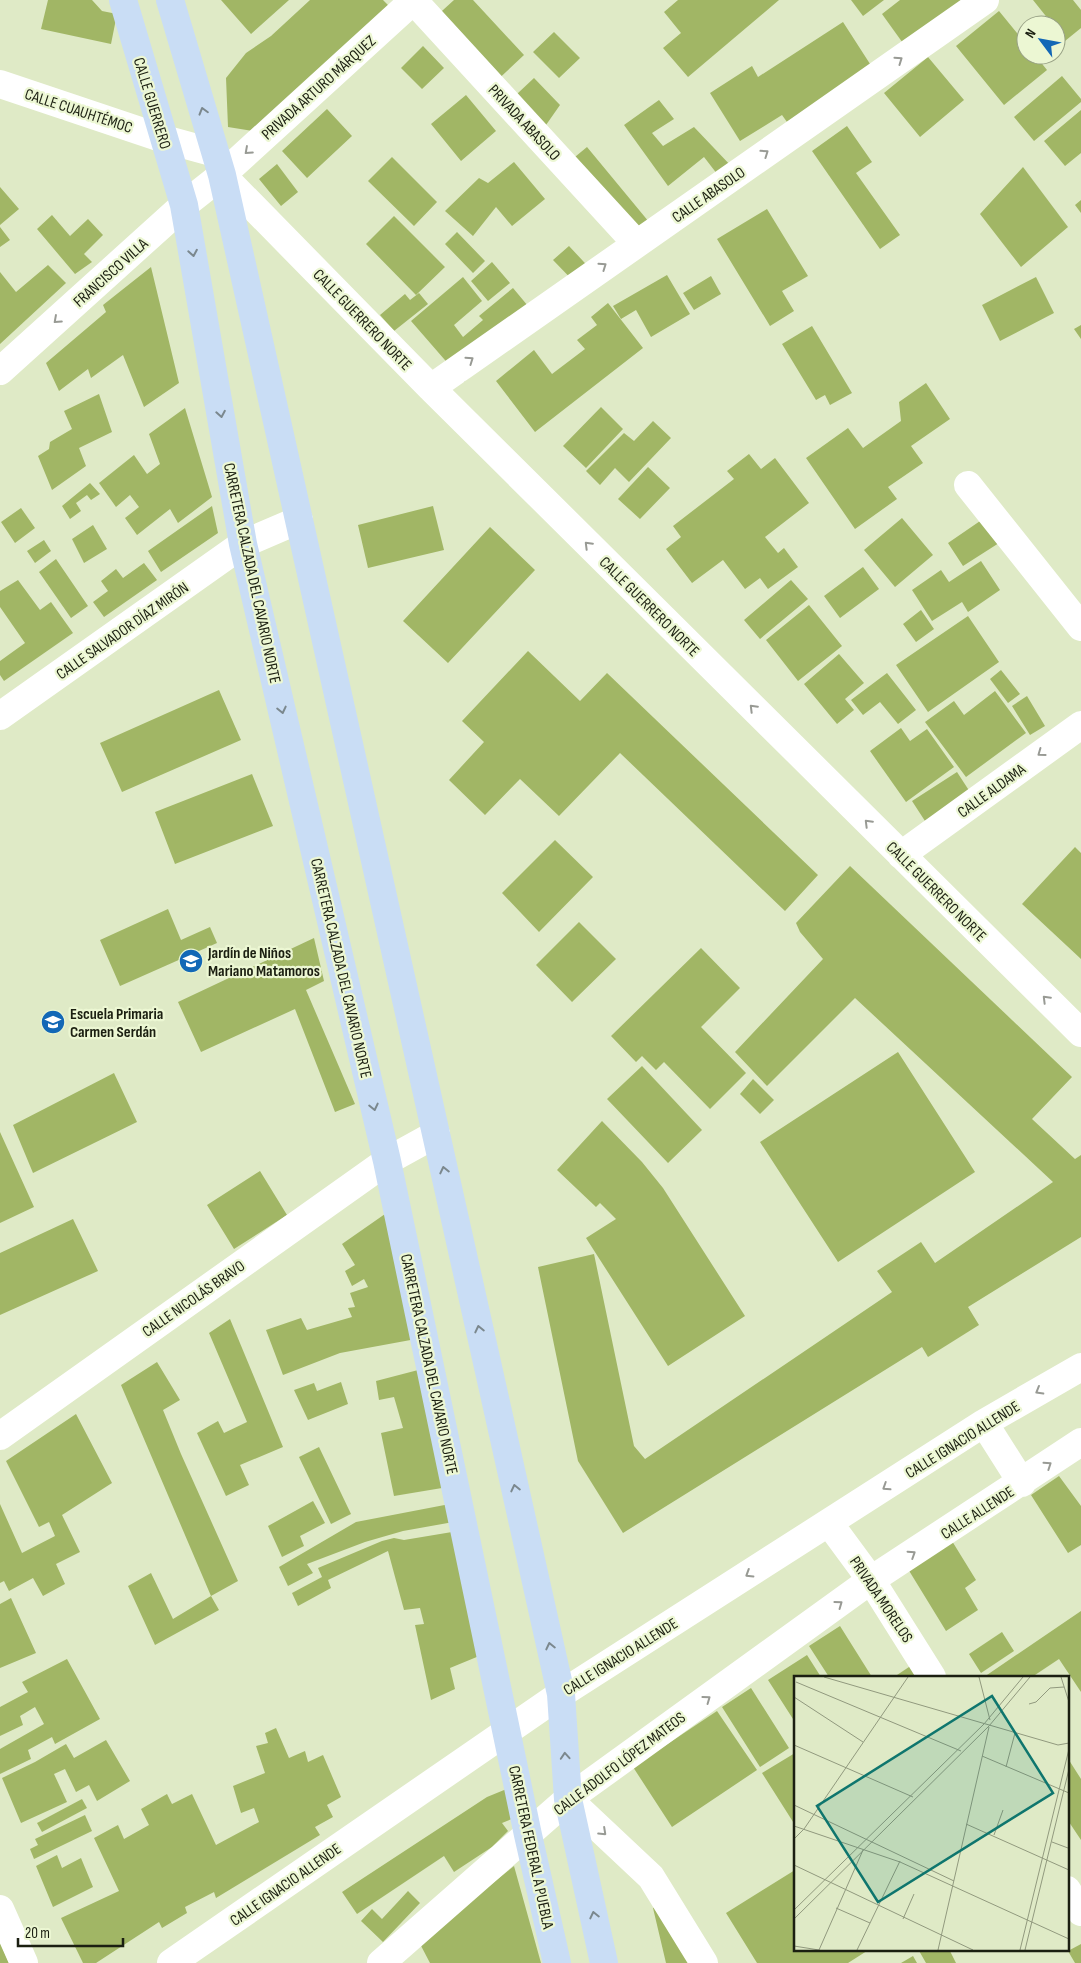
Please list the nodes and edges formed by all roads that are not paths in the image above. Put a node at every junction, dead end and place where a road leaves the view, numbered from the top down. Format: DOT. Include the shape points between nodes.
graph roads {
  1 [pos="122,0"];
  2 [pos="170,0"];
  3 [pos="414,0"];
  4 [pos="985,0"];
  5 [pos="0,84"];
  6 [pos="164,139"];
  7 [pos="218,164"];
  8 [pos="184,205"];
  9 [pos="636,243"];
  10 [pos="0,371"];
  11 [pos="431,388"];
  12 [pos="968,485"];
  13 [pos="298,520"];
  14 [pos="243,544"];
  15 [pos="1081,627"];
  16 [pos="0,716"];
  17 [pos="1081,725"];
  18 [pos="901,855"];
  19 [pos="1081,1033"];
  20 [pos="436,1134"];
  21 [pos="387,1161"];
  22 [pos="1081,1367"];
  23 [pos="984,1423"];
  24 [pos="0,1436"];
  25 [pos="1081,1442"];
  26 [pos="1022,1483"];
  27 [pos="829,1523"];
  28 [pos="871,1580"];
  29 [pos="931,1676"];
  30 [pos="561,1694"];
  31 [pos="508,1730"];
  32 [pos="568,1799"];
  33 [pos="528,1835"];
  34 [pos="1068,1892"];
  35 [pos="0,1909"];
  36 [pos="1081,1912"];
  37 [pos="24,1963"];
  38 [pos="171,1963"];
  39 [pos="381,1963"];
  40 [pos="557,1963"];
  41 [pos="604,1963"];
  42 [pos="704,1963"];
  1 -- 6 [label="main road, CALLE GUERRERO"];
  7 -- 2 [label="main road, one-way"];
  3 -- 7 [label="street, PRIVADA ARTURO MÁRQUEZ, one-way"];
  3 -- 9 [label="street, PRIVADA ABASOLO"];
  9 -- 4 [label="street, CALLE ABASOLO, one-way"];
  5 -- 6 [label="street, CALLE CUAUHTÉMOC"];
  6 -- 7 [label="street, CALLE CUAUHTÉMOC"];
  6 -- 8 [label="main road, CALLE GUERRERO"];
  7 -- 8 [label="street, FRANCISCO VILLA"];
  7 -- 11 [label="street, CALLE GUERRERO NORTE"];
  7 -- 13 [label="main road"];
  8 -- 10 [label="street, FRANCISCO VILLA, one-way"];
  8 -- 14 [label="main road, CARRETERA CALZADA DEL CAVARIO NORTE, one-way"];
  11 -- 9 [label="street, CALLE ABASOLO, one-way"];
  18 -- 11 [label="street, CALLE GUERRERO NORTE, one-way"];
  12 -- 15 [label="street"];
  13 -- 14 [label="street, CALLE SALVADOR DÍAZ MIRÓN"];
  13 -- 20 [label="main road"];
  14 -- 16 [label="street, CALLE SALVADOR DÍAZ MIRÓN"];
  14 -- 21 [label="main road, CARRETERA CALZADA DEL CAVARIO NORTE, one-way"];
  17 -- 18 [label="street, CALLE ALDAMA, one-way"];
  19 -- 18 [label="street, CALLE GUERRERO NORTE, one-way"];
  20 -- 21 [label="street, CALLE NICOLÁS BRAVO"];
  30 -- 20 [label="main road, one-way"];
  21 -- 24 [label="street, CALLE NICOLÁS BRAVO"];
  21 -- 31 [label="main road, CARRETERA CALZADA DEL CAVARIO NORTE"];
  22 -- 23 [label="street, CALLE IGNACIO ALLENDE, one-way"];
  23 -- 26 [label="street"];
  23 -- 27 [label="street, CALLE IGNACIO ALLENDE, one-way"];
  26 -- 25 [label="street, CALLE ALLENDE, one-way"];
  28 -- 26 [label="street, CALLE ALLENDE, one-way"];
  27 -- 28 [label="street, PRIVADA MORELOS"];
  27 -- 30 [label="street, CALLE IGNACIO ALLENDE, one-way"];
  28 -- 29 [label="street, PRIVADA MORELOS"];
  32 -- 28 [label="street, CALLE ADOLFO LÓPEZ MATEOS, one-way"];
  30 -- 31 [label="street, CALLE IGNACIO ALLENDE"];
  32 -- 30 [label="main road, one-way"];
  31 -- 33 [label="main road, CARRETERA FEDERAL A PUEBLA"];
  31 -- 38 [label="street, CALLE IGNACIO ALLENDE"];
  32 -- 33 [label="street, CALLE ADOLFO LÓPEZ MATEOS"];
  41 -- 32 [label="main road, one-way"];
  32 -- 42 [label="street, one-way" via="651,1877"];
  33 -- 39 [label="street, CALLE ADOLFO LÓPEZ MATEOS"];
  33 -- 40 [label="main road, CARRETERA FEDERAL A PUEBLA"];
  34 -- 36 [label="street"];
  35 -- 37 [label="street"];
}
